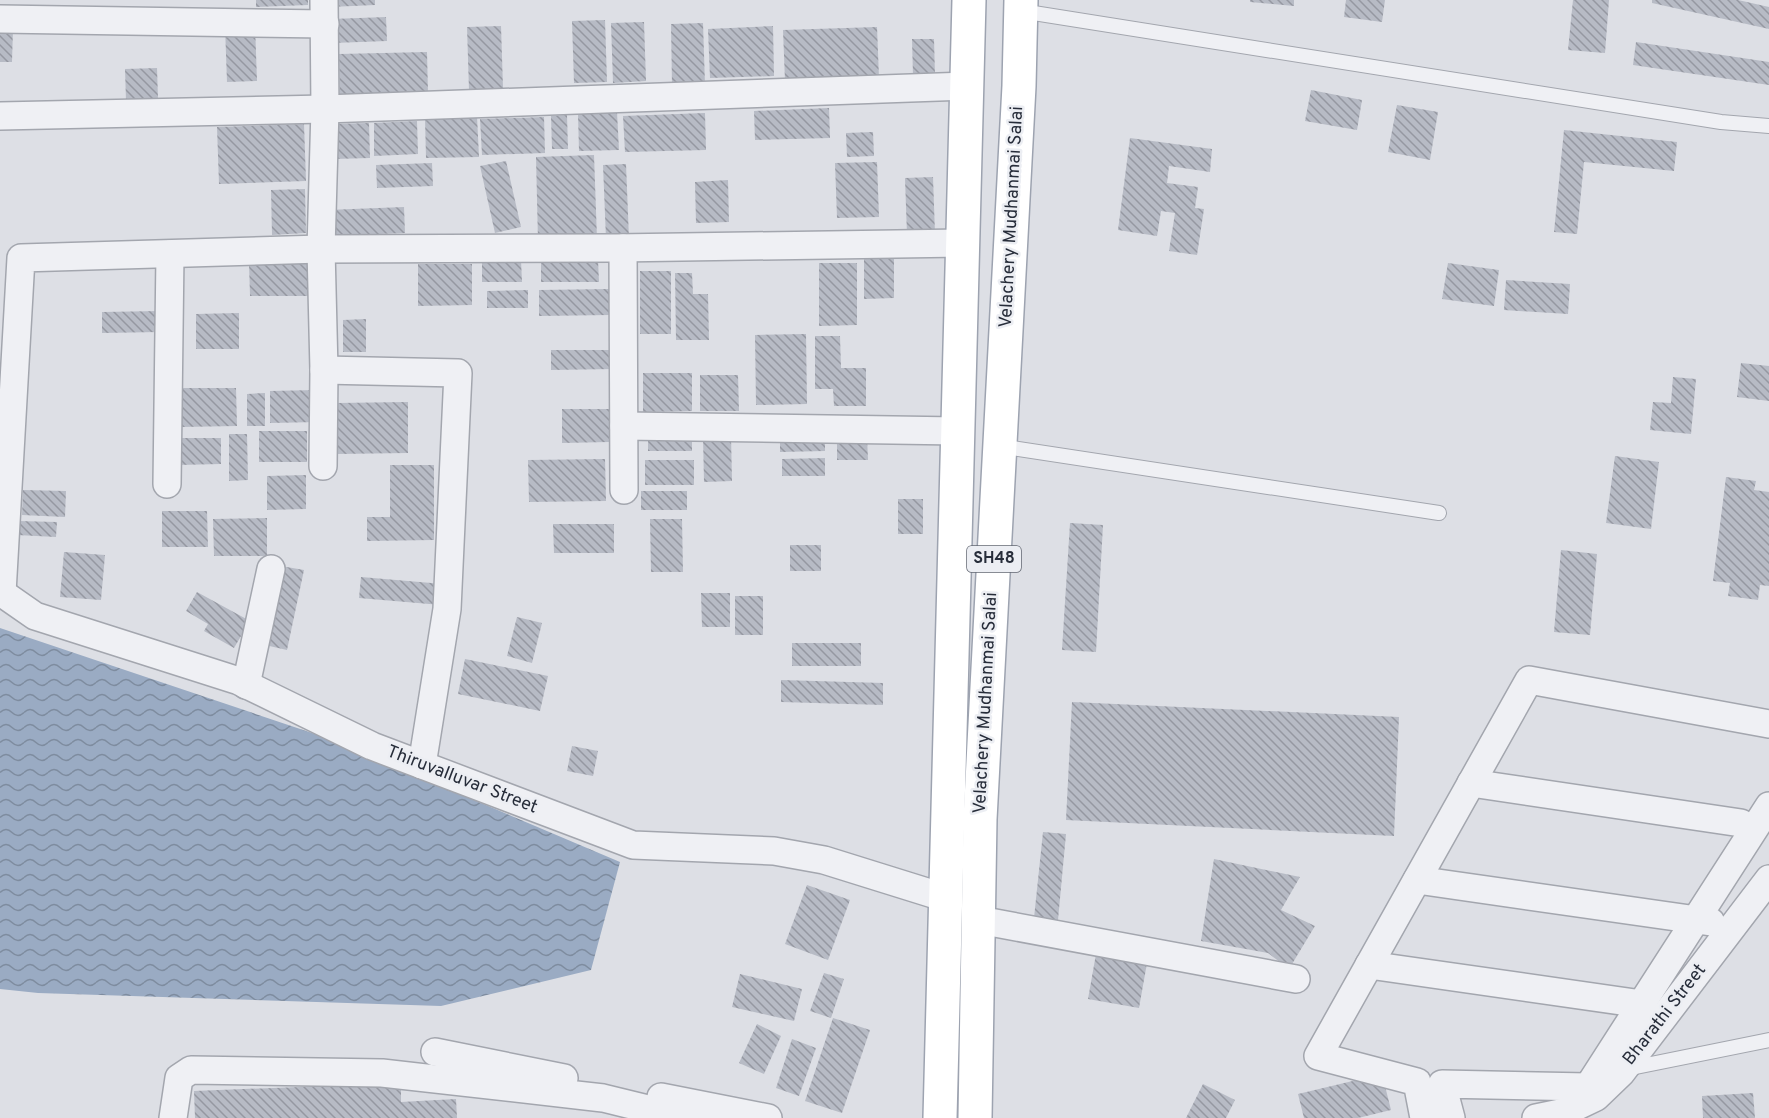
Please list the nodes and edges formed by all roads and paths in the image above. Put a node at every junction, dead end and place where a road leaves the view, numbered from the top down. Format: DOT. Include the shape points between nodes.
graph roads {
  1 [pos="969,0"];
  2 [pos="1021,6"];
  3 [pos="324,12"];
  4 [pos="0,19"];
  5 [pos="967,86"];
  6 [pos="325,109"];
  7 [pos="0,116"];
  8 [pos="1769,126"];
  9 [pos="963,243"];
  10 [pos="623,248"];
  11 [pos="321,249"];
  12 [pos="170,254"];
  13 [pos="324,370"];
  14 [pos="624,426"];
  15 [pos="958,431"];
  16 [pos="999,446"];
  17 [pos="323,466"];
  18 [pos="167,484"];
  19 [pos="624,490"];
  20 [pos="1439,513"];
  21 [pos="271,568"];
  22 [pos="1,592"];
  23 [pos="246,685"];
  24 [pos="1769,724"];
  25 [pos="422,765"];
  26 [pos="1471,783"];
  27 [pos="1769,806"];
  28 [pos="1741,823"];
  29 [pos="1769,879"];
  30 [pos="1417,880"];
  31 [pos="946,898"];
  32 [pos="979,920"];
  33 [pos="1695,920"];
  34 [pos="1736,925"];
  35 [pos="1369,965"];
  36 [pos="1296,979"];
  37 [pos="1641,1004"];
  38 [pos="1769,1040"];
  39 [pos="435,1052"];
  40 [pos="1624,1069"];
  41 [pos="1430,1083"];
  42 [pos="173,1118"];
  43 [pos="685,1118"];
  44 [pos="768,1118"];
  45 [pos="940,1118"];
  46 [pos="975,1118"];
  47 [pos="1424,1118"];
  48 [pos="1451,1118"];
  49 [pos="1536,1118"];
  1 -- 5 [label="main road, Velachery Mudhanmai Salai / SH48"];
  2 -- 8 [label="lane" via="1709,120"];
  2 -- 16 [label="main road, Velachery Mudhanmai Salai / SH48"];
  3 -- 4 [label="street"];
  3 -- 6 [label="street"];
  5 -- 6 [label="street"];
  5 -- 9 [label="main road, Velachery Mudhanmai Salai / SH48"];
  6 -- 7 [label="street"];
  6 -- 11 [label="street"];
  9 -- 10 [label="street"];
  9 -- 15 [label="main road, Velachery Mudhanmai Salai / SH48"];
  10 -- 11 [label="street"];
  10 -- 14 [label="street"];
  11 -- 12 [label="street"];
  11 -- 13 [label="street"];
  12 -- 18 [label="street"];
  12 -- 22 [label="street" via="21,258"];
  13 -- 17 [label="street"];
  13 -- 25 [label="street" via="458,373 447,609"];
  14 -- 15 [label="street"];
  14 -- 19 [label="street"];
  15 -- 31 [label="main road, Velachery Mudhanmai Salai / SH48"];
  16 -- 20 [label="lane"];
  16 -- 32 [label="main road, Velachery Mudhanmai Salai / SH48" via="980,819"];
  21 -- 23 [label="street"];
  22 -- 23 [label="street, Thiruvalluvar Street" via="35,616"];
  23 -- 25 [label="street, Thiruvalluvar Street" via="372,746"];
  24 -- 26 [label="street" via="1529,680"];
  25 -- 31 [label="street, Thiruvalluvar Street" via="633,845 774,851 824,860"];
  26 -- 28 [label="street"];
  26 -- 30 [label="street"];
  27 -- 33 [label="street"];
  29 -- 34 [label="street, Bharathi Street"];
  30 -- 33 [label="street"];
  30 -- 35 [label="street"];
  31 -- 45 [label="main road, Velachery Mudhanmai Salai / SH48"];
  32 -- 36 [label="street"];
  32 -- 46 [label="main road, Velachery Mudhanmai Salai / SH48"];
  33 -- 34 [label="street"];
  33 -- 37 [label="street"];
  34 -- 40 [label="street, Bharathi Street"];
  35 -- 37 [label="street"];
  35 -- 41 [label="street" via="1318,1056"];
  37 -- 41 [label="street" via="1588,1087"];
  38 -- 40 [label="lane"];
  39 -- 44 [label="street"];
  40 -- 49 [label="street, Bharathi Street" via="1596,1097 1565,1112"];
  41 -- 47 [label="street"];
  41 -- 48 [label="street"];
  42 -- 43 [label="street" via="179,1078 191,1070 382,1072 603,1098"];
}
